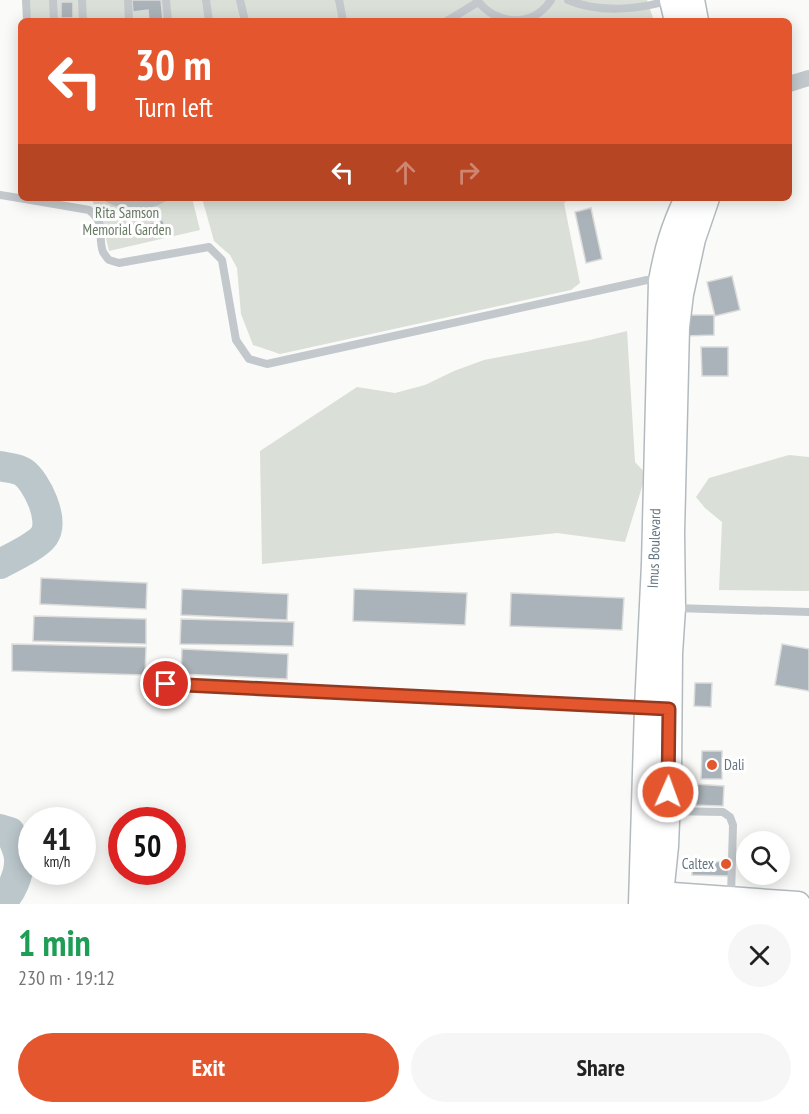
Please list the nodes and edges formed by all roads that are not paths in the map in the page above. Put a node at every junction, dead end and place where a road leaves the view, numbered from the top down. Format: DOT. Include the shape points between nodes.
graph roads {
  1 [pos="26,0"];
  2 [pos="53,0"];
  3 [pos="82,0"];
  4 [pos="128,0"];
  5 [pos="166,0"];
  6 [pos="206,0"];
  7 [pos="240,0"];
  8 [pos="339,0"];
  9 [pos="551,0"];
  10 [pos="568,0"];
  11 [pos="672,0"];
  12 [pos="692,0"];
  13 [pos="477,1"];
  14 [pos="27,18"];
  15 [pos="54,18"];
  16 [pos="83,18"];
  17 [pos="129,18"];
  18 [pos="168,18"];
  19 [pos="209,18"];
  20 [pos="244,18"];
  21 [pos="342,18"];
  22 [pos="452,18"];
  23 [pos="498,18"];
  24 [pos="529,18"];
  25 [pos="676,18"];
  26 [pos="695,18"];
  27 [pos="809,78"];
  28 [pos="792,83"];
  29 [pos="0,195"];
  30 [pos="18,197"];
  31 [pos="42,201"];
  32 [pos="114,201"];
  33 [pos="158,201"];
  34 [pos="686,201"];
  35 [pos="706,201"];
  36 [pos="661,281"];
  37 [pos="662,607"];
  38 [pos="809,612"];
  39 [pos="166,684"];
  40 [pos="658,709"];
  41 [pos="656,811"];
  42 [pos="651,899"];
  43 [pos="731,899"];
  44 [pos="798,904"];
  1 -- 14 [label="lane"];
  2 -- 15 [label="lane"];
  3 -- 16 [label="lane"];
  4 -- 17 [label="lane"];
  5 -- 18 [label="lane"];
  6 -- 19 [label="lane"];
  7 -- 20 [label="lane"];
  8 -- 21 [label="lane"];
  9 -- 24 [label="lane"];
  10 -- 11 [label="lane" via="581,6 612,8 649,7"];
  11 -- 25 [label="main road"];
  12 -- 26 [label="main road"];
  13 -- 22 [label="lane"];
  13 -- 23 [label="lane"];
  27 -- 28 [label="street"];
  29 -- 30 [label="lane"];
  31 -- 36 [label="lane" via="89,210 99,222 103,252 109,260 119,263 209,247 222,260 236,340 249,359 267,364 647,280"];
  32 -- 33 [label="lane" via="137,206"];
  34 -- 36 [label="main road, Imus Boulevard" via="669,242"];
  35 -- 37 [label="main road, Imus Boulevard" via="693,239 677,327 672,533"];
  36 -- 37 [label="main road, Imus Boulevard"];
  37 -- 38 [label="lane"];
  37 -- 40 [label="main road, Imus Boulevard" via="670,653"];
  39 -- 40 [label="lane"];
  40 -- 41 [label="main road, Imus Boulevard" via="669,773"];
  41 -- 42 [label="main road, Imus Boulevard" via="666,846"];
  41 -- 43 [label="lane" via="723,812 730,817"];
  42 -- 43 [label="main road"];
  43 -- 44 [label="main road"];
}
